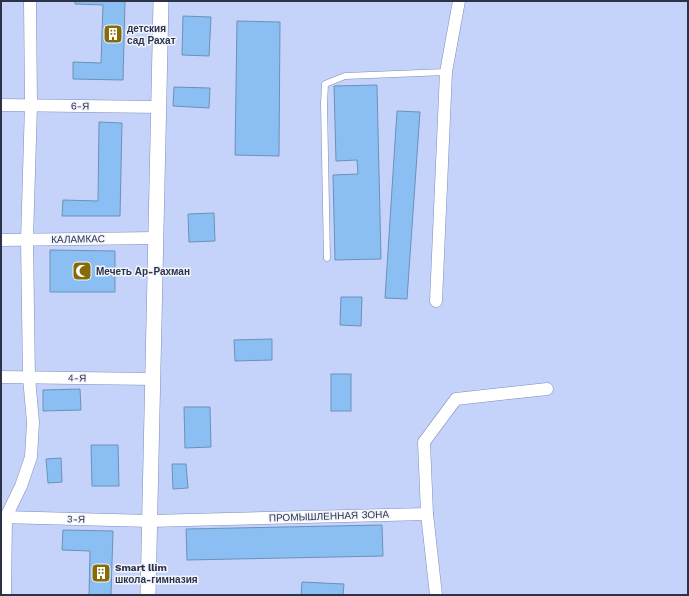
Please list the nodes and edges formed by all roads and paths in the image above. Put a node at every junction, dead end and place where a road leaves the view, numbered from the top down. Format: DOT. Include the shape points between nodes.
graph roads {
  1 [pos="30,1"];
  2 [pos="161,1"];
  3 [pos="459,1"];
  4 [pos="446,72"];
  5 [pos="1,105"];
  6 [pos="31,105"];
  7 [pos="159,107"];
  8 [pos="156,238"];
  9 [pos="1,240"];
  10 [pos="27,240"];
  11 [pos="327,258"];
  12 [pos="436,301"];
  13 [pos="1,377"];
  14 [pos="30,378"];
  15 [pos="154,379"];
  16 [pos="547,389"];
  17 [pos="427,514"];
  18 [pos="4,517"];
  19 [pos="150,521"];
  20 [pos="6,595"];
  21 [pos="148,595"];
  22 [pos="436,595"];
  1 -- 6 [label="street"];
  2 -- 7 [label="street"];
  3 -- 4 [label="street"];
  4 -- 11 [label="lane" via="346,76 325,84"];
  4 -- 12 [label="street"];
  5 -- 6 [label="street, 6-Я"];
  6 -- 7 [label="street, 6-Я"];
  6 -- 10 [label="street"];
  7 -- 8 [label="street"];
  8 -- 10 [label="street, КАЛАМКАС"];
  8 -- 15 [label="street"];
  9 -- 10 [label="street, КАЛАМКАС"];
  10 -- 14 [label="street"];
  13 -- 14 [label="street, 4-Я"];
  14 -- 15 [label="street, 4-Я"];
  14 -- 18 [label="street" via="33,422 31,457 21,486"];
  15 -- 19 [label="street"];
  16 -- 17 [label="street" via="456,399 424,442"];
  17 -- 19 [label="street, ПРОМЫШЛЕННАЯ ЗОНА"];
  17 -- 22 [label="street"];
  18 -- 19 [label="street, 3-Я"];
  18 -- 20 [label="street"];
  19 -- 21 [label="street"];
}
